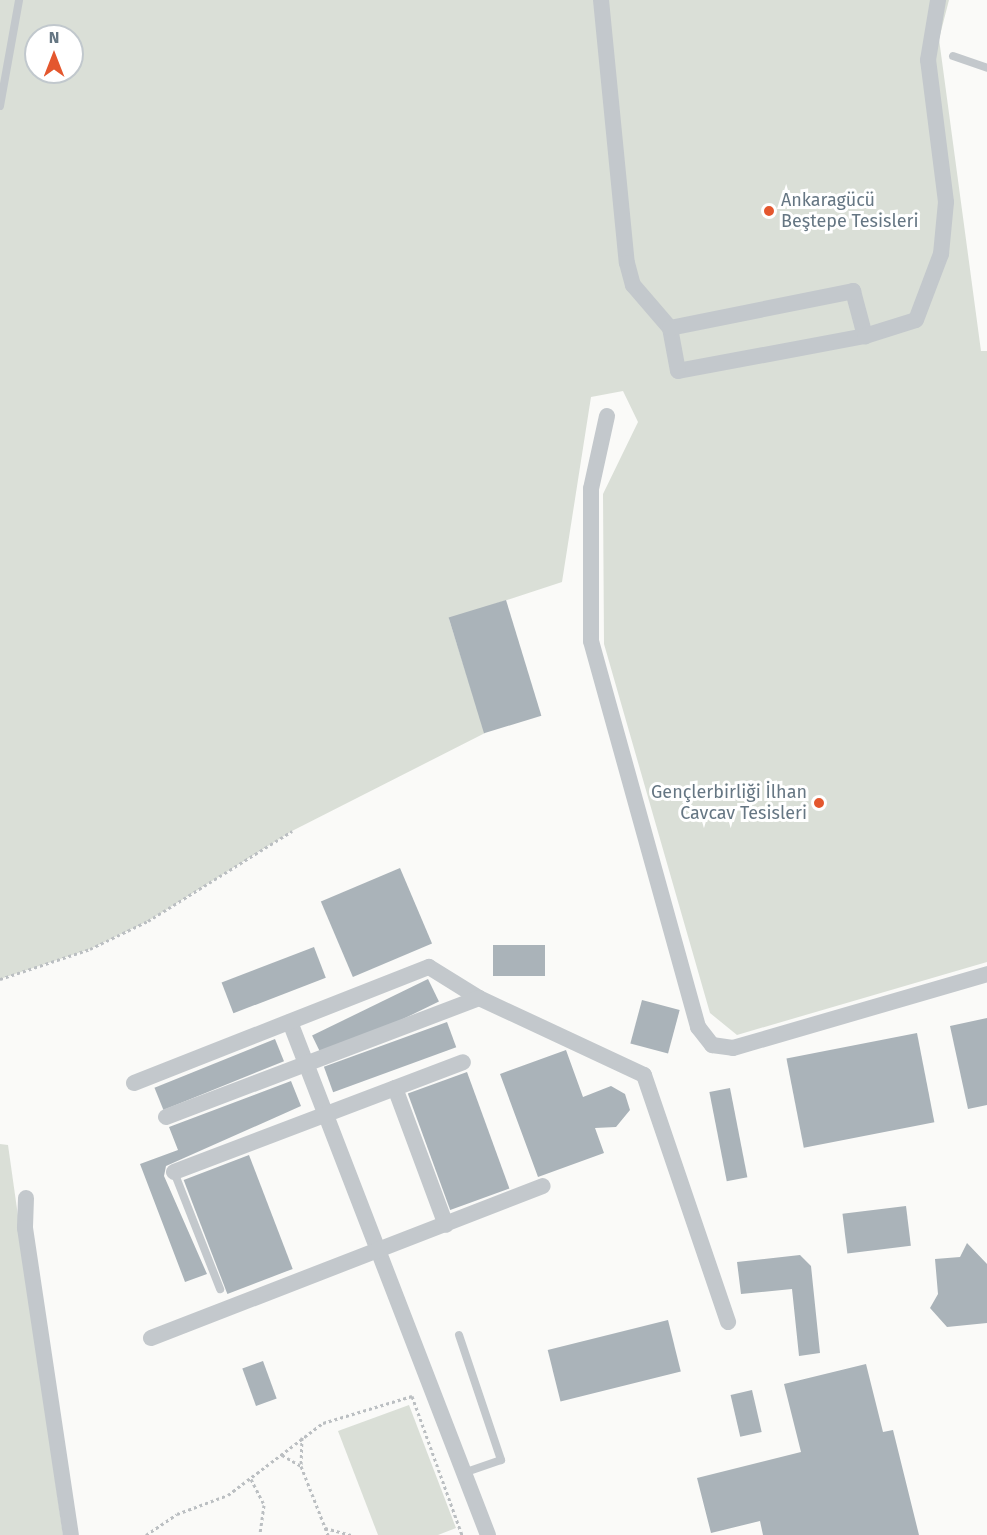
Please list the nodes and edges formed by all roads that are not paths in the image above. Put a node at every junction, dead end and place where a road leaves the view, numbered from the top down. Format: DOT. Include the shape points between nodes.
graph roads {
  1 [pos="19,0"];
  2 [pos="601,0"];
  3 [pos="938,0"];
  4 [pos="952,56"];
  5 [pos="987,68"];
  6 [pos="0,106"];
  7 [pos="670,328"];
  8 [pos="865,336"];
  9 [pos="607,416"];
  10 [pos="987,974"];
  11 [pos="479,998"];
  12 [pos="290,1022"];
  13 [pos="463,1062"];
  14 [pos="307,1063"];
  15 [pos="134,1083"];
  16 [pos="395,1088"];
  17 [pos="326,1114"];
  18 [pos="166,1117"];
  19 [pos="174,1172"];
  20 [pos="543,1186"];
  21 [pos="26,1198"];
  22 [pos="446,1225"];
  23 [pos="380,1250"];
  24 [pos="220,1289"];
  25 [pos="728,1322"];
  26 [pos="459,1335"];
  27 [pos="151,1338"];
  28 [pos="464,1473"];
  29 [pos="71,1535"];
  30 [pos="488,1535"];
  1 -- 6 [label="lane"];
  2 -- 7 [label="street" via="627,263 633,285"];
  3 -- 8 [label="street" via="928,60 946,202 941,254 916,321"];
  4 -- 5 [label="lane"];
  7 -- 8 [label="street" via="853,291"];
  7 -- 8 [label="street" via="678,371"];
  9 -- 10 [label="street" via="591,489 591,641 698,1027 712,1045 733,1047"];
  11 -- 12 [label="street" via="429,967"];
  11 -- 14 [label="street"];
  11 -- 25 [label="street" via="644,1075"];
  12 -- 14 [label="street"];
  12 -- 15 [label="street"];
  13 -- 16 [label="street"];
  14 -- 17 [label="street"];
  14 -- 18 [label="street"];
  16 -- 17 [label="street"];
  16 -- 22 [label="street"];
  17 -- 19 [label="street"];
  17 -- 23 [label="street"];
  19 -- 24 [label="lane"];
  20 -- 22 [label="street"];
  21 -- 29 [label="street" via="25,1228"];
  22 -- 23 [label="street"];
  23 -- 27 [label="street"];
  23 -- 28 [label="street"];
  26 -- 28 [label="lane" via="501,1460"];
  28 -- 30 [label="street"];
}
